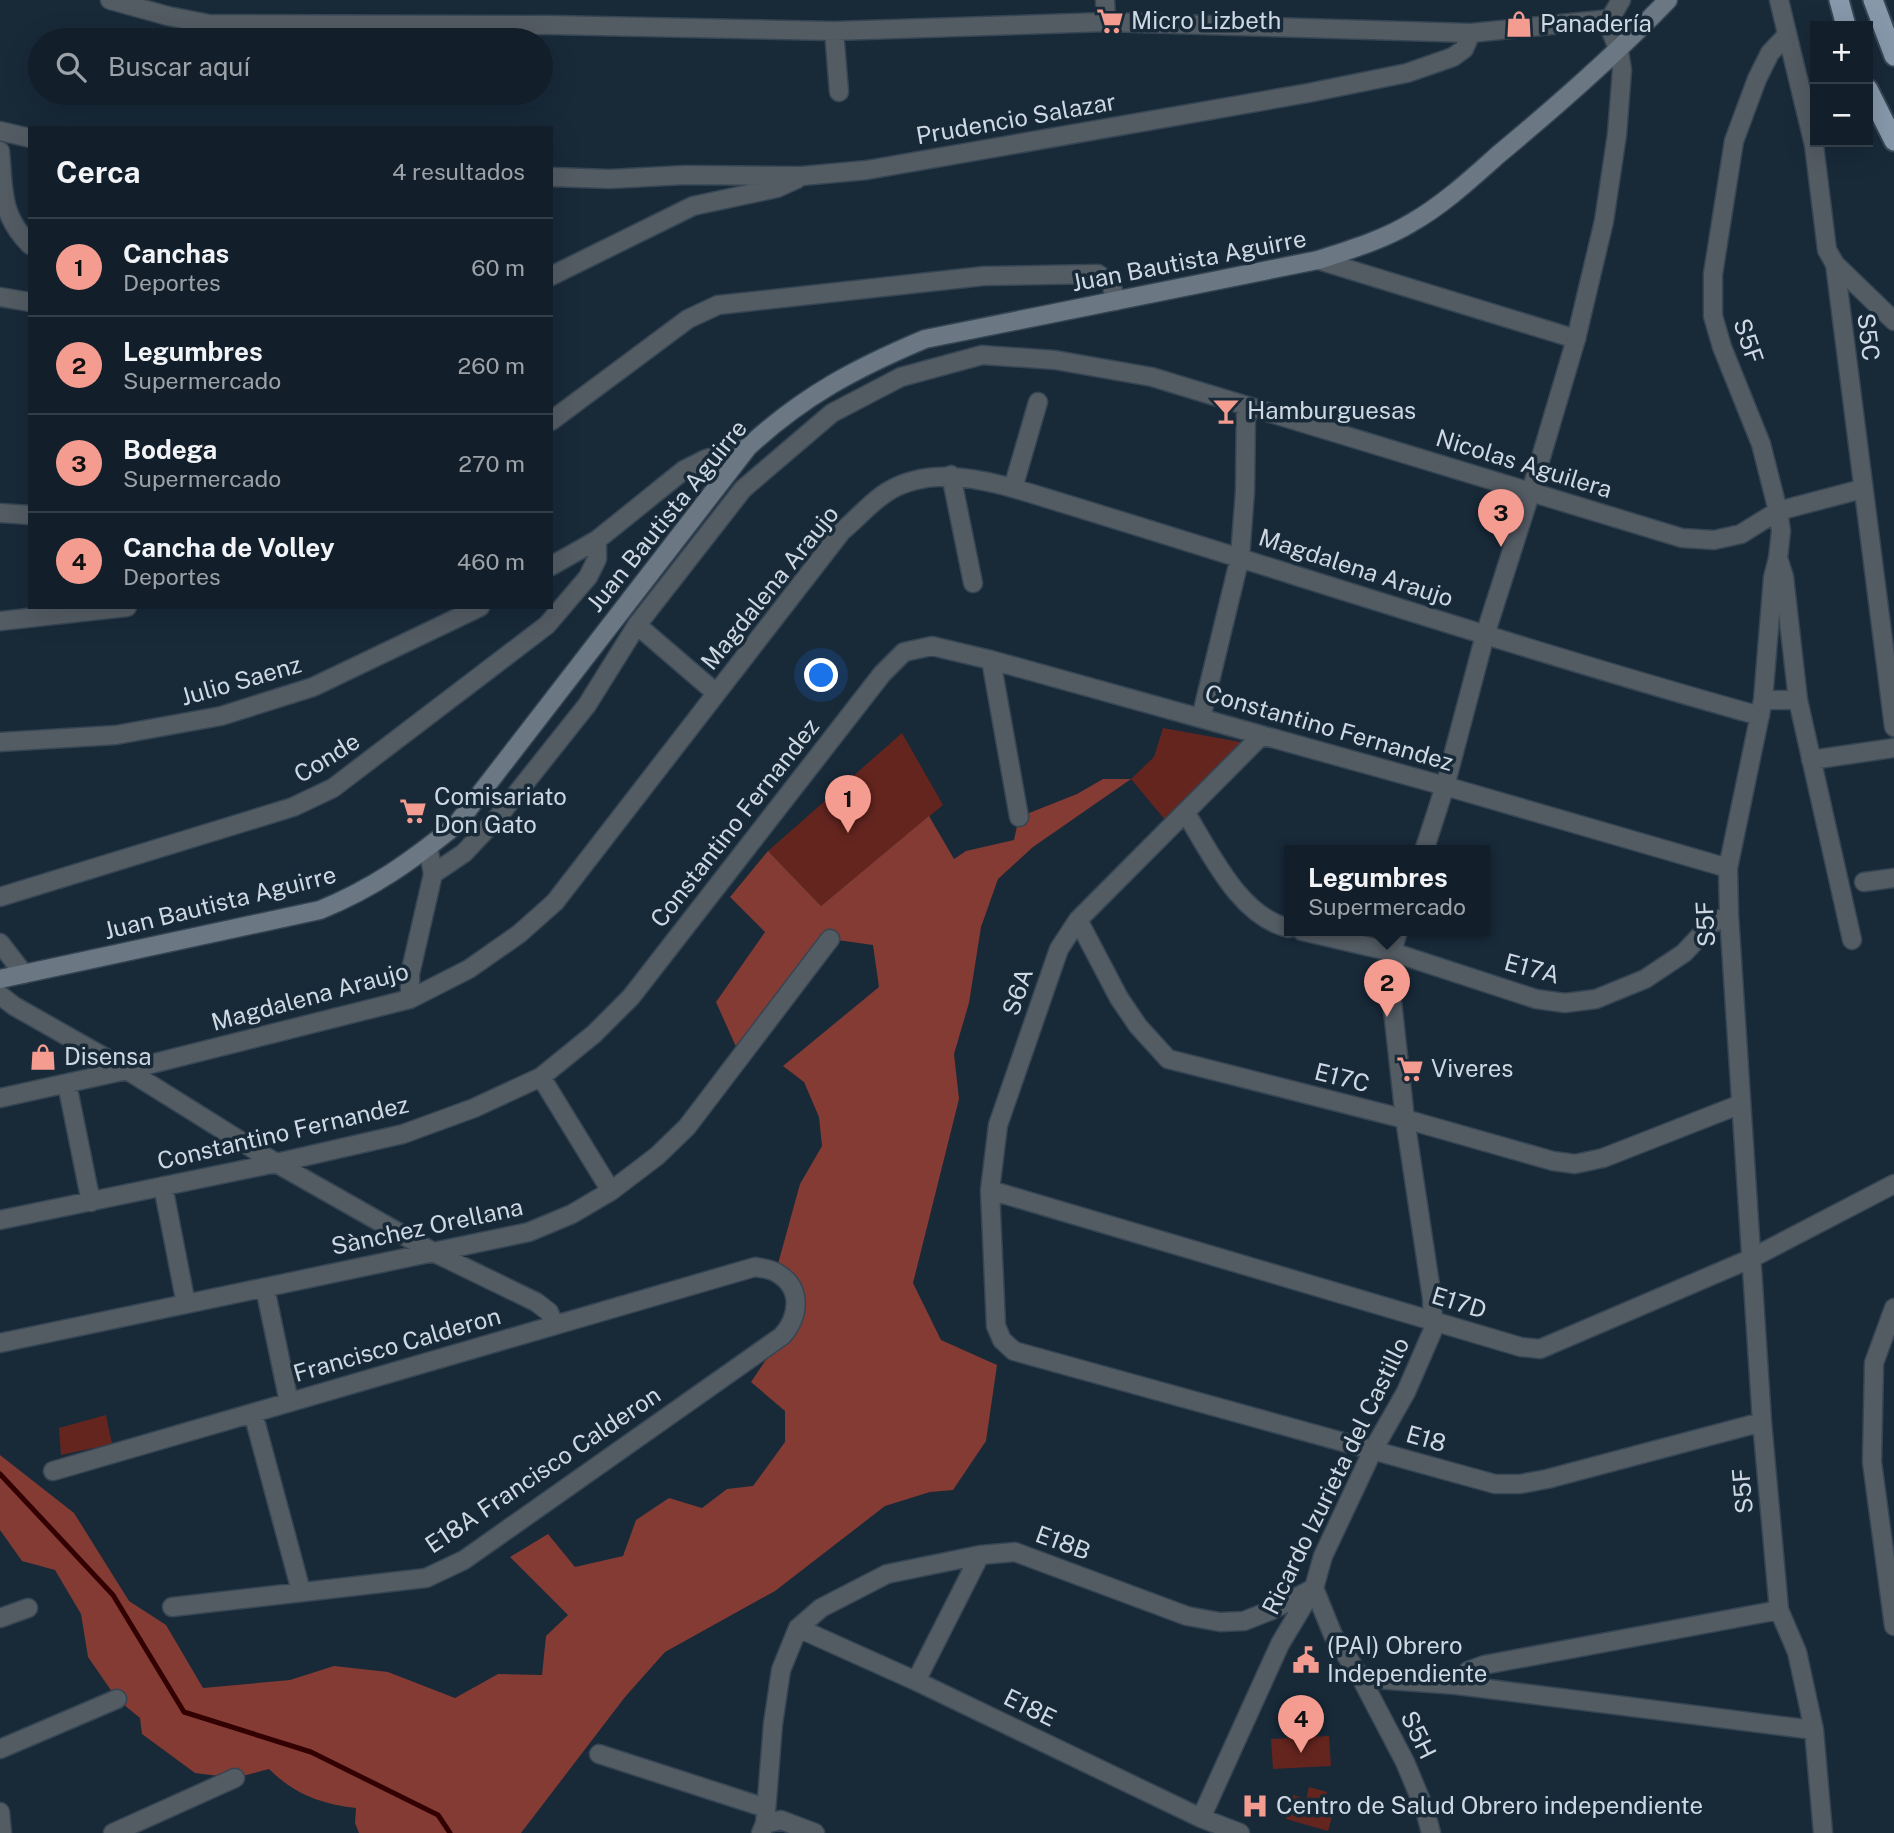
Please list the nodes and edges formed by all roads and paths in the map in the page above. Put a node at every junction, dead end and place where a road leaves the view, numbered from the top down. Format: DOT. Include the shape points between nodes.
graph roads {
  1 [pos="110,0"];
  2 [pos="1105,0"];
  3 [pos="1621,0"];
  4 [pos="1668,0"];
  5 [pos="1779,0"];
  6 [pos="1839,0"];
  7 [pos="1873,0"];
  8 [pos="1610,19"];
  9 [pos="1845,21"];
  10 [pos="1106,22"];
  11 [pos="834,32"];
  12 [pos="1471,33"];
  13 [pos="1786,36"];
  14 [pos="1619,51"];
  15 [pos="1894,56"];
  16 [pos="839,92"];
  17 [pos="1873,99"];
  18 [pos="0,131"];
  19 [pos="28,138"];
  20 [pos="1894,141"];
  21 [pos="0,151"];
  22 [pos="802,176"];
  23 [pos="553,177"];
  24 [pos="28,242"];
  25 [pos="1318,260"];
  26 [pos="1835,264"];
  27 [pos="553,275"];
  28 [pos="0,297"];
  29 [pos="1116,301"];
  30 [pos="28,302"];
  31 [pos="1894,321"];
  32 [pos="1576,339"];
  33 [pos="1038,402"];
  34 [pos="1246,406"];
  35 [pos="553,420"];
  36 [pos="748,447"];
  37 [pos="951,475"];
  38 [pos="1013,488"];
  39 [pos="1863,489"];
  40 [pos="1531,492"];
  41 [pos="1778,511"];
  42 [pos="0,513"];
  43 [pos="28,515"];
  44 [pos="597,540"];
  45 [pos="1240,557"];
  46 [pos="1779,558"];
  47 [pos="553,565"];
  48 [pos="973,583"];
  49 [pos="109,609"];
  50 [pos="476,609"];
  51 [pos="0,621"];
  52 [pos="637,625"];
  53 [pos="1485,635"];
  54 [pos="991,660"];
  55 [pos="716,693"];
  56 [pos="1798,700"];
  57 [pos="1762,708"];
  58 [pos="1201,718"];
  59 [pos="1894,727"];
  60 [pos="1262,735"];
  61 [pos="0,742"];
  62 [pos="1894,748"];
  63 [pos="1811,760"];
  64 [pos="1445,786"];
  65 [pos="1185,812"];
  66 [pos="1019,817"];
  67 [pos="1426,845"];
  68 [pos="428,847"];
  69 [pos="1728,868"];
  70 [pos="433,874"];
  71 [pos="1894,878"];
  72 [pos="1864,882"];
  73 [pos="0,897"];
  74 [pos="1729,915"];
  75 [pos="1078,920"];
  76 [pos="1284,926"];
  77 [pos="1323,936"];
  78 [pos="1397,936"];
  79 [pos="830,939"];
  80 [pos="1852,940"];
  81 [pos="0,943"];
  82 [pos="1392,952"];
  83 [pos="24,974"];
  84 [pos="0,979"];
  85 [pos="0,995"];
  86 [pos="410,999"];
  87 [pos="127,1070"];
  88 [pos="541,1077"];
  89 [pos="67,1084"];
  90 [pos="0,1098"];
  91 [pos="1741,1104"];
  92 [pos="1405,1119"];
  93 [pos="276,1163"];
  94 [pos="1894,1184"];
  95 [pos="163,1186"];
  96 [pos="990,1190"];
  97 [pos="611,1191"];
  98 [pos="91,1202"];
  99 [pos="0,1220"];
  100 [pos="433,1251"];
  101 [pos="1750,1259"];
  102 [pos="755,1267"];
  103 [pos="265,1287"];
  104 [pos="186,1304"];
  105 [pos="1894,1308"];
  106 [pos="1434,1320"];
  107 [pos="554,1325"];
  108 [pos="1888,1338"];
  109 [pos="1002,1340"];
  110 [pos="0,1343"];
  111 [pos="289,1402"];
  112 [pos="253,1412"];
  113 [pos="1762,1422"];
  114 [pos="1373,1450"];
  115 [pos="53,1471"];
  116 [pos="980,1555"];
  117 [pos="1314,1588"];
  118 [pos="301,1591"];
  119 [pos="172,1607"];
  120 [pos="28,1608"];
  121 [pos="1779,1610"];
  122 [pos="0,1618"];
  123 [pos="1894,1626"];
  124 [pos="798,1628"];
  125 [pos="1362,1678"];
  126 [pos="916,1681"];
  127 [pos="1457,1685"];
  128 [pos="117,1699"];
  129 [pos="1814,1730"];
  130 [pos="0,1749"];
  131 [pos="598,1754"];
  132 [pos="235,1778"];
  133 [pos="0,1812"];
  134 [pos="1201,1818"];
  135 [pos="764,1822"];
  136 [pos="2,1833"];
  137 [pos="113,1833"];
  138 [pos="815,1833"];
  139 [pos="1240,1833"];
  140 [pos="1431,1833"];
  141 [pos="1823,1833"];
  1 -- 11 [label="street" via="209,23"];
  2 -- 10 [label="street"];
  3 -- 8 [label="street"];
  4 -- 14 [label="main road, Juan Bautista Aguirre"];
  5 -- 13 [label="street, S5C"];
  6 -- 9 [label="highway"];
  7 -- 15 [label="highway"];
  8 -- 12 [label="street"];
  8 -- 14 [label="street" via="1609,32"];
  10 -- 11 [label="street"];
  10 -- 12 [label="street"];
  11 -- 16 [label="street"];
  12 -- 22 [label="street, Prudencio Salazar" via="1464,49 1453,57 1407,73 867,170"];
  13 -- 26 [label="street, S5C" via="1814,145 1827,250"];
  13 -- 41 [label="street, S5F" via="1761,70 1734,141 1713,274 1713,316 1760,444"];
  14 -- 25 [label="main road, Juan Bautista Aguirre" via="1412,223"];
  14 -- 32 [label="street" via="1622,90 1604,221"];
  17 -- 20 [label="highway"];
  18 -- 19 [label="street"];
  21 -- 24 [label="street" via="9,221"];
  22 -- 23 [label="street, Prudencio Salazar"];
  22 -- 27 [label="street" via="777,188 693,206"];
  25 -- 29 [label="main road, Juan Bautista Aguirre"];
  25 -- 32 [label="street"];
  26 -- 31 [label="street"];
  26 -- 39 [label="street, S5C"];
  28 -- 30 [label="street"];
  29 -- 35 [label="street" via="1111,284 1098,274 984,276 718,304 688,319"];
  29 -- 36 [label="main road, Juan Bautista Aguirre" via="925,339 826,386"];
  32 -- 40 [label="street"];
  33 -- 38 [label="street"];
  34 -- 40 [label="street, Nicolas Aguilera"];
  34 -- 45 [label="street"];
  34 -- 52 [label="street, Nicolas Aguilera" via="1152,377 1055,360 982,355 901,377 831,413 743,489"];
  36 -- 44 [label="street" via="684,470"];
  36 -- 68 [label="main road, Juan Bautista Aguirre" via="456,825"];
  37 -- 38 [label="street, Magdalena Araujo"];
  37 -- 48 [label="street"];
  37 -- 55 [label="street, Magdalena Araujo" via="918,480 888,492 842,531"];
  38 -- 45 [label="street, Magdalena Araujo"];
  39 -- 41 [label="street, Nicolas Aguilera"];
  39 -- 59 [label="street, S5C"];
  40 -- 41 [label="street, Nicolas Aguilera" via="1682,538 1714,540 1741,534"];
  40 -- 53 [label="street"];
  41 -- 46 [label="street, S5F"];
  42 -- 43 [label="street"];
  44 -- 47 [label="street"];
  44 -- 73 [label="street, Conde" via="597,559 588,577 548,625 333,788 293,807"];
  45 -- 53 [label="street, Magdalena Araujo"];
  45 -- 58 [label="street"];
  46 -- 56 [label="street"];
  46 -- 57 [label="street, S5F" via="1773,578"];
  49 -- 51 [label="street"];
  50 -- 61 [label="street, Julio Saenz" via="313,687 221,716 116,735"];
  52 -- 55 [label="street"];
  52 -- 70 [label="street, Nicolas Aguilera" via="587,705 498,817 464,853"];
  53 -- 57 [label="street, Magdalena Araujo" via="1629,679"];
  53 -- 64 [label="street"];
  54 -- 58 [label="street, Constantino Fernandez"];
  54 -- 66 [label="street"];
  54 -- 88 [label="street, Constantino Fernandez" via="932,646 904,652 882,674 631,998"];
  55 -- 86 [label="street, Magdalena Araujo" via="555,902 469,969"];
  56 -- 57 [label="street, Magdalena Araujo"];
  56 -- 63 [label="street"];
  57 -- 69 [label="street, S5F"];
  58 -- 60 [label="street, Constantino Fernandez"];
  60 -- 64 [label="street, Constantino Fernandez"];
  60 -- 65 [label="street, S6A"];
  62 -- 63 [label="street"];
  63 -- 80 [label="street"];
  64 -- 67 [label="street"];
  64 -- 69 [label="street, Constantino Fernandez"];
  65 -- 75 [label="street, S6A"];
  65 -- 76 [label="street" via="1239,896 1258,914"];
  68 -- 70 [label="street"];
  68 -- 83 [label="main road, Juan Bautista Aguirre" via="352,897 320,909"];
  69 -- 74 [label="street, S5F"];
  70 -- 86 [label="street" via="410,974"];
  71 -- 72 [label="street"];
  74 -- 82 [label="street, E17A" via="1712,923 1684,953 1645,979 1596,999 1564,1003 1536,999"];
  74 -- 91 [label="street, S5F"];
  75 -- 92 [label="street, E17C" via="1119,998 1168,1059"];
  75 -- 96 [label="street, S6A" via="1059,949 998,1125"];
  77 -- 82 [label="street, E17A"];
  78 -- 82 [label="street, Ricardo Izurieta del Castillo"];
  79 -- 97 [label="street, Sànchez Orellana" via="687,1127"];
  81 -- 83 [label="street"];
  82 -- 92 [label="street, Ricardo Izurieta del Castillo" via="1390,982"];
  83 -- 84 [label="main road, Juan Bautista Aguirre"];
  85 -- 87 [label="street"];
  86 -- 87 [label="street, Magdalena Araujo"];
  87 -- 89 [label="street, Magdalena Araujo"];
  87 -- 93 [label="street"];
  88 -- 93 [label="street, Constantino Fernandez" via="403,1134"];
  88 -- 97 [label="street"];
  89 -- 90 [label="street, Magdalena Araujo"];
  89 -- 98 [label="street"];
  91 -- 92 [label="street, E17C" via="1603,1158 1575,1164"];
  91 -- 101 [label="street, S5F"];
  92 -- 106 [label="street, Ricardo Izurieta del Castillo"];
  93 -- 95 [label="street, Constantino Fernandez"];
  93 -- 100 [label="street"];
  94 -- 101 [label="street, E17D"];
  95 -- 98 [label="street, Constantino Fernandez"];
  95 -- 104 [label="street"];
  96 -- 106 [label="street, E17D"];
  96 -- 109 [label="street, S6A" via="996,1326"];
  97 -- 100 [label="street, Sànchez Orellana" via="529,1232"];
  98 -- 99 [label="street, Constantino Fernandez"];
  100 -- 103 [label="street, Sànchez Orellana"];
  100 -- 107 [label="street" via="536,1302 549,1312"];
  101 -- 106 [label="street, E17D" via="1539,1349"];
  101 -- 113 [label="street, S5F"];
  102 -- 107 [label="street, Francisco Calderon"];
  102 -- 118 [label="street, E18A Francisco Calderon" via="776,1271 790,1283 797,1299 790,1327 782,1336 464,1560 426,1578"];
  103 -- 104 [label="street, Sànchez Orellana"];
  103 -- 111 [label="street"];
  104 -- 110 [label="street, Sànchez Orellana"];
  105 -- 108 [label="street"];
  106 -- 114 [label="street, Ricardo Izurieta del Castillo" via="1430,1340 1406,1392"];
  107 -- 111 [label="street, Francisco Calderon"];
  108 -- 123 [label="street" via="1874,1363 1872,1462"];
  109 -- 114 [label="street, E18" via="1014,1351"];
  111 -- 112 [label="street, Francisco Calderon"];
  112 -- 115 [label="street, Francisco Calderon"];
  112 -- 118 [label="street"];
  113 -- 114 [label="street, E18" via="1520,1484 1495,1484"];
  113 -- 121 [label="street, S5F"];
  114 -- 117 [label="street, Ricardo Izurieta del Castillo" via="1323,1556"];
  116 -- 117 [label="street, E18B" via="1015,1552 1188,1616 1220,1622 1244,1621"];
  116 -- 124 [label="street, E18B" via="887,1574 821,1608"];
  116 -- 126 [label="street"];
  117 -- 125 [label="street, S5H" via="1333,1635"];
  117 -- 134 [label="street, Ricardo Izurieta del Castillo" via="1280,1644"];
  118 -- 119 [label="street, E18A Francisco Calderon"];
  120 -- 122 [label="street"];
  121 -- 127 [label="street" via="1484,1665 1468,1671"];
  121 -- 129 [label="street, S5F" via="1797,1652"];
  124 -- 126 [label="street, E18E"];
  124 -- 135 [label="street" via="781,1670"];
  125 -- 127 [label="street"];
  125 -- 140 [label="street, S5H" via="1405,1762"];
  126 -- 134 [label="street, E18E"];
  127 -- 129 [label="street"];
  128 -- 130 [label="street"];
  129 -- 141 [label="street, S5F"];
  131 -- 135 [label="street"];
  132 -- 137 [label="street"];
  133 -- 136 [label="street"];
  134 -- 139 [label="street, E18E"];
  135 -- 138 [label="street" via="780,1820"];
}
